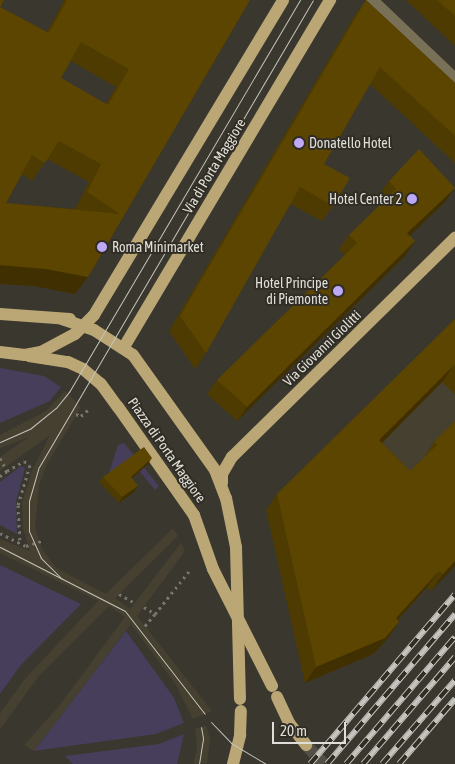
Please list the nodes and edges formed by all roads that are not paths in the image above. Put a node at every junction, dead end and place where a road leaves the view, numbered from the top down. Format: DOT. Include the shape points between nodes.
graph roads {
  1 [pos="283,0"];
  2 [pos="330,0"];
  3 [pos="372,0"];
  4 [pos="455,79"];
  5 [pos="455,238"];
  6 [pos="100,308"];
  7 [pos="0,314"];
  8 [pos="62,319"];
  9 [pos="84,326"];
  10 [pos="124,347"];
  11 [pos="0,352"];
  12 [pos="20,355"];
  13 [pos="222,486"];
  14 [pos="240,618"];
  15 [pos="306,745"];
  16 [pos="233,764"];
  1 -- 6 [label="main road, Via di Porta Maggiore"];
  2 -- 10 [label="main road, Via di Porta Maggiore"];
  3 -- 4 [label="street"];
  5 -- 13 [label="main road, Via Giovanni Giolitti" via="232,457 222,474"];
  6 -- 8 [label="main road, Piazza di Porta Maggiore" via="82,317"];
  6 -- 9 [label="main road, Piazza di Porta Maggiore"];
  7 -- 8 [label="main road, Piazza di Porta Maggiore"];
  8 -- 9 [label="main road, Piazza di Porta Maggiore"];
  9 -- 10 [label="main road, Piazza di Porta Maggiore"];
  9 -- 12 [label="main road, Piazza di Porta Maggiore" via="54,347"];
  10 -- 13 [label="main road, Piazza di Porta Maggiore" via="136,358 207,454"];
  11 -- 12 [label="main road, Piazza di Porta Maggiore"];
  12 -- 14 [label="main road, Piazza di Porta Maggiore" via="75,364 101,384 194,515 213,569"];
  13 -- 14 [label="main road, Piazza di Porta Maggiore" via="236,547"];
  14 -- 15 [label="main road" via="289,723"];
  14 -- 16 [label="main road, Piazza di Porta Maggiore" via="238,748"];
}
